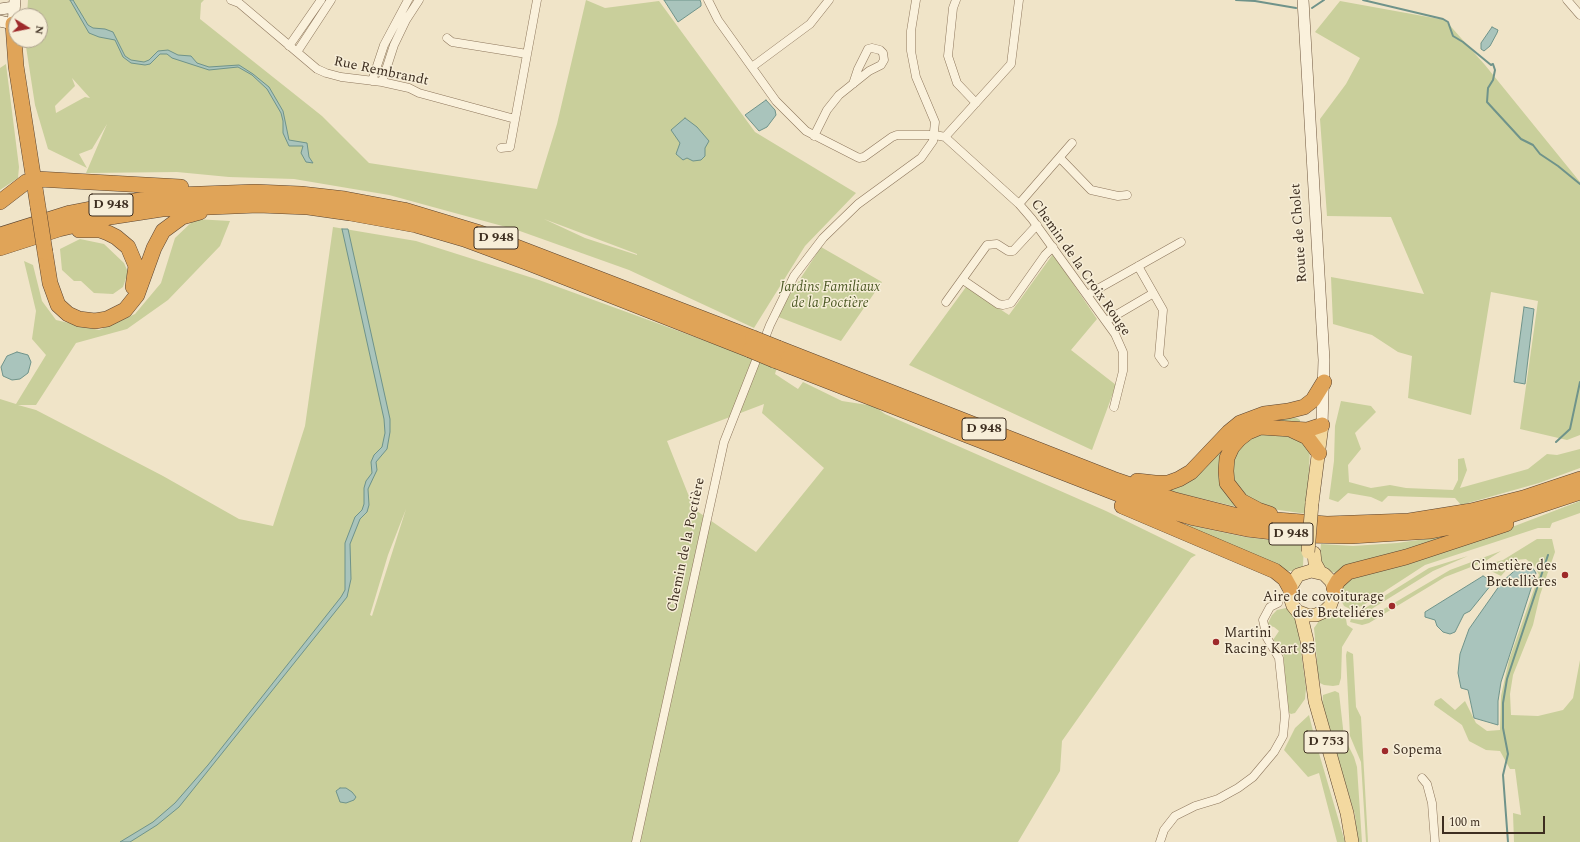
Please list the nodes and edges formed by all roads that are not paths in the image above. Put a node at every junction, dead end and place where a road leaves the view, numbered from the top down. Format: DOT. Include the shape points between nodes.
graph roads {
  1 [pos="231,0"];
  2 [pos="321,0"];
  3 [pos="331,0"];
  4 [pos="408,0"];
  5 [pos="419,0"];
  6 [pos="537,0"];
  7 [pos="708,0"];
  8 [pos="829,0"];
  9 [pos="916,0"];
  10 [pos="956,0"];
  11 [pos="1019,0"];
  12 [pos="1303,0"];
  13 [pos="1567,0"];
  14 [pos="240,2"];
  15 [pos="14,3"];
  16 [pos="0,9"];
  17 [pos="1580,15"];
  18 [pos="6,23"];
  19 [pos="447,38"];
  20 [pos="293,49"];
  21 [pos="527,54"];
  22 [pos="752,66"];
  23 [pos="372,81"];
  24 [pos="382,82"];
  25 [pos="853,84"];
  26 [pos="976,103"];
  27 [pos="515,119"];
  28 [pos="935,135"];
  29 [pos="814,136"];
  30 [pos="945,137"];
  31 [pos="1072,143"];
  32 [pos="501,148"];
  33 [pos="1060,158"];
  34 [pos="34,179"];
  35 [pos="225,192"];
  36 [pos="1127,195"];
  37 [pos="0,202"];
  38 [pos="1019,204"];
  39 [pos="258,205"];
  40 [pos="1037,225"];
  41 [pos="0,235"];
  42 [pos="33,236"];
  43 [pos="1181,242"];
  44 [pos="1053,247"];
  45 [pos="0,248"];
  46 [pos="1138,266"];
  47 [pos="963,280"];
  48 [pos="50,283"];
  49 [pos="1152,294"];
  50 [pos="1087,296"];
  51 [pos="946,302"];
  52 [pos="1106,321"];
  53 [pos="751,344"];
  54 [pos="776,354"];
  55 [pos="1164,363"];
  56 [pos="1324,382"];
  57 [pos="1114,407"];
  58 [pos="1288,411"];
  59 [pos="1322,425"];
  60 [pos="1291,430"];
  61 [pos="1009,452"];
  62 [pos="1318,459"];
  63 [pos="1091,471"];
  64 [pos="1580,478"];
  65 [pos="1580,493"];
  66 [pos="1302,523"];
  67 [pos="1311,552"];
  68 [pos="1320,572"];
  69 [pos="1302,573"];
  70 [pos="1334,588"];
  71 [pos="1290,590"];
  72 [pos="1278,603"];
  73 [pos="1296,609"];
  74 [pos="1316,615"];
  75 [pos="1307,641"];
  76 [pos="1422,778"];
  77 [pos="636,842"];
  78 [pos="1160,842"];
  79 [pos="1352,842"];
  80 [pos="1435,842"];
  1 -- 14 [label="street"];
  2 -- 20 [label="street"];
  3 -- 20 [label="street"];
  4 -- 23 [label="street" via="391,30"];
  5 -- 24 [label="street" via="394,44"];
  6 -- 21 [label="street"];
  7 -- 22 [label="street" via="718,20"];
  8 -- 22 [label="street" via="810,24"];
  9 -- 28 [label="street" via="911,30 911,51 916,76 935,122"];
  10 -- 26 [label="street" via="948,56 957,83"];
  11 -- 26 [label="street" via="1011,64"];
  12 -- 56 [label="main road, Route de Cholet"];
  13 -- 17 [label="street"];
  14 -- 20 [label="street, Rue Rembrandt"];
  15 -- 16 [label="main road"];
  15 -- 18 [label="main road"];
  18 -- 34 [label="highway" via="16,66"];
  19 -- 21 [label="street" via="452,42"];
  20 -- 23 [label="street, Rue Rembrandt" via="317,69 326,73"];
  21 -- 27 [label="street"];
  22 -- 29 [label="street" via="776,100 802,128"];
  23 -- 24 [label="street, Rue Rembrandt"];
  24 -- 27 [label="street, Rue Rembrandt"];
  25 -- 25 [label="street" via="881,65 884,60 880,50 868,49"];
  25 -- 29 [label="street" via="839,95 827,110"];
  26 -- 30 [label="street"];
  27 -- 32 [label="street" via="510,147"];
  28 -- 29 [label="street" via="892,137 859,158"];
  28 -- 30 [label="street"];
  28 -- 77 [label="street, Chemin de la Poctière" via="921,158 858,204 823,238 801,266 780,300 724,442"];
  30 -- 38 [label="street, Chemin de la Croix Rouge"];
  31 -- 33 [label="street"];
  33 -- 36 [label="street" via="1091,190 1118,196"];
  33 -- 38 [label="street"];
  34 -- 35 [label="highway" via="193,187"];
  34 -- 37 [label="highway"];
  34 -- 48 [label="highway, bridge"];
  35 -- 41 [label="highway, D 948" via="175,195 121,203 70,213"];
  35 -- 53 [label="highway, D 948" via="319,196 385,206 442,220 517,246"];
  38 -- 40 [label="street, Chemin de la Croix Rouge"];
  39 -- 42 [label="highway, D 948" via="190,206 149,211 110,217"];
  39 -- 48 [label="highway" via="191,214 172,223 157,241 134,300 125,310 107,319 84,321 68,314 58,305"];
  39 -- 53 [label="highway, D 948" via="308,207 350,213 440,232"];
  40 -- 44 [label="street, Chemin de la Croix Rouge"];
  40 -- 47 [label="street" via="1013,251 1008,251 997,244 987,245"];
  42 -- 45 [label="highway, D 948"];
  42 -- 48 [label="highway" via="100,230 122,241 135,260 136,273 131,291 119,305 108,312 92,315 76,312 59,298"];
  43 -- 46 [label="street"];
  44 -- 47 [label="street" via="1011,303 998,304"];
  44 -- 50 [label="street, Chemin de la Croix Rouge"];
  46 -- 49 [label="street" via="1151,287"];
  46 -- 50 [label="street"];
  47 -- 51 [label="street"];
  49 -- 52 [label="street"];
  49 -- 55 [label="street" via="1163,310 1159,356"];
  50 -- 52 [label="street, Chemin de la Croix Rouge"];
  52 -- 57 [label="street, Chemin de la Croix Rouge" via="1123,352 1123,370"];
  53 -- 54 [label="highway, D 948, bridge"];
  54 -- 61 [label="highway, D 948"];
  54 -- 63 [label="highway, D 948"];
  56 -- 58 [label="highway" via="1308,404"];
  56 -- 59 [label="main road, Route de Cholet"];
  58 -- 59 [label="highway"];
  58 -- 63 [label="highway" via="1264,414 1240,423 1191,472 1179,479 1168,482 1144,482"];
  59 -- 60 [label="highway" via="1307,430"];
  59 -- 62 [label="main road, Route de Cholet"];
  60 -- 62 [label="highway" via="1306,437"];
  60 -- 66 [label="highway" via="1269,426 1248,432 1239,439 1227,458 1227,483 1241,501 1258,510"];
  61 -- 65 [label="highway, D 948" via="1168,511 1247,529 1299,535 1379,536 1431,531 1510,514"];
  61 -- 71 [label="highway" via="1066,482 1276,572 1285,579"];
  62 -- 67 [label="main road, Route de Cholet, bridge"];
  63 -- 66 [label="highway, D 948" via="1203,508 1242,516"];
  64 -- 66 [label="highway, D 948" via="1523,498 1444,517 1379,524"];
  65 -- 70 [label="highway" via="1485,532 1348,572"];
  67 -- 68 [label="main road, Route de Cholet"];
  67 -- 69 [label="main road, Route de Cholet"];
  68 -- 69 [label="main road"];
  68 -- 70 [label="main road" via="1331,581"];
  69 -- 71 [label="main road" via="1295,578"];
  70 -- 74 [label="main road" via="1330,606"];
  71 -- 72 [label="street"];
  71 -- 73 [label="main road"];
  72 -- 73 [label="street"];
  72 -- 78 [label="street" via="1270,607 1263,620 1268,638 1279,658 1285,716 1283,736 1274,752 1252,777 1218,799 1175,816 1164,830"];
  73 -- 74 [label="main road" via="1307,615"];
  73 -- 75 [label="main road, D 753"];
  74 -- 75 [label="main road, D 753" via="1309,626"];
  75 -- 79 [label="main road, D 753" via="1315,700"];
  76 -- 80 [label="street" via="1427,784 1432,804"];
}
